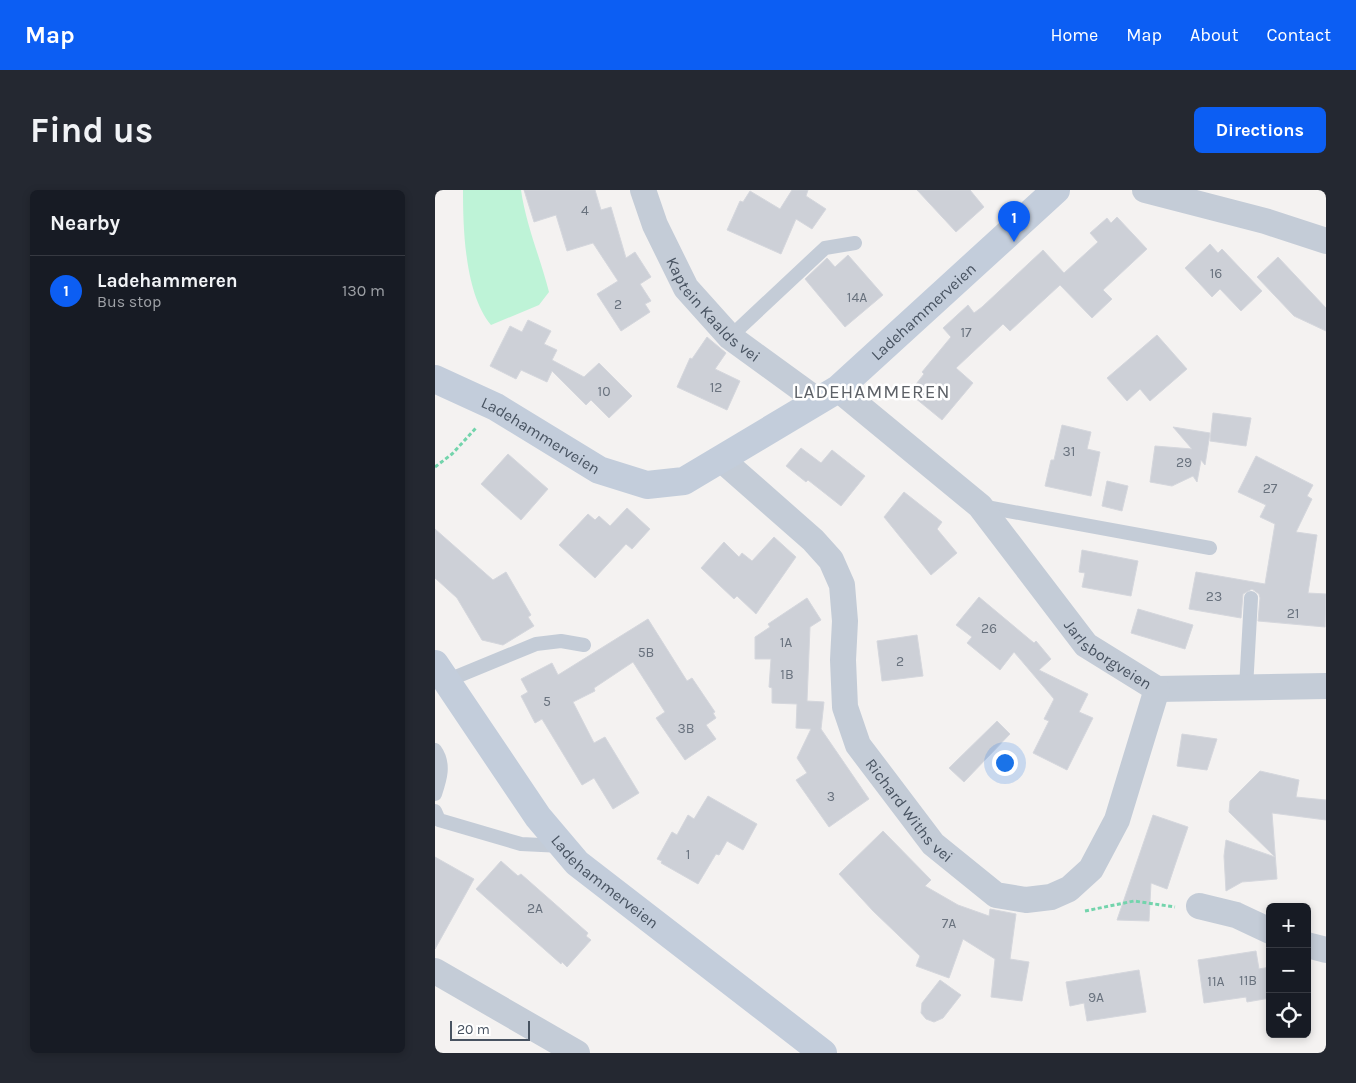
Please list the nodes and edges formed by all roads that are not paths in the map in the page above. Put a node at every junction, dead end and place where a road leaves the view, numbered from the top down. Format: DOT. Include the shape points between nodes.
graph roads {
  1 [pos="643,190"];
  2 [pos="1057,190"];
  3 [pos="1145,190"];
  4 [pos="1326,240"];
  5 [pos="855,243"];
  6 [pos="730,337"];
  7 [pos="435,379"];
  8 [pos="828,395"];
  9 [pos="723,460"];
  10 [pos="980,506"];
  11 [pos="1210,548"];
  12 [pos="1251,598"];
  13 [pos="584,645"];
  14 [pos="441,673"];
  15 [pos="1326,686"];
  16 [pos="1157,688"];
  17 [pos="1246,688"];
  18 [pos="435,750"];
  19 [pos="435,794"];
  20 [pos="435,811"];
  21 [pos="563,846"];
  22 [pos="1191,907"];
  23 [pos="1266,929"];
  24 [pos="1311,946"];
  25 [pos="1326,950"];
  26 [pos="435,972"];
  27 [pos="577,1053"];
  28 [pos="823,1053"];
  1 -- 6 [label="street, Kaptein Kaalds vei" via="655,225 686,288"];
  2 -- 8 [label="street, Ladehammerveien"];
  3 -- 4 [label="street"];
  5 -- 6 [label="lane" via="825,248"];
  6 -- 8 [label="street, Kaptein Kaalds vei"];
  7 -- 9 [label="street, Ladehammerveien" via="496,407 599,470 647,485 685,481"];
  8 -- 9 [label="street, Ladehammerveien"];
  8 -- 10 [label="street, Jarlsborgveien"];
  9 -- 16 [label="street, Richard Withs vei" via="831,560 843,594 845,707 858,745 933,844 996,895 1026,900 1051,898 1069,889 1091,869 1117,820"];
  10 -- 11 [label="lane, Jarlsborgveien"];
  10 -- 16 [label="street, Jarlsborgveien" via="1086,644"];
  12 -- 17 [label="lane"];
  13 -- 14 [label="lane" via="561,641 536,644"];
  14 -- 21 [label="street, Ladehammerveien" via="538,817"];
  15 -- 17 [label="street, Jarlsborgveien"];
  16 -- 17 [label="street, Jarlsborgveien"];
  18 -- 19 [label="lane" via="441,761"];
  20 -- 21 [label="lane" via="439,820 521,844"];
  21 -- 28 [label="street, Ladehammerveien" via="577,863 613,892"];
  22 -- 23 [label="street" via="1236,915"];
  24 -- 25 [label="street"];
  26 -- 27 [label="street"];
}
